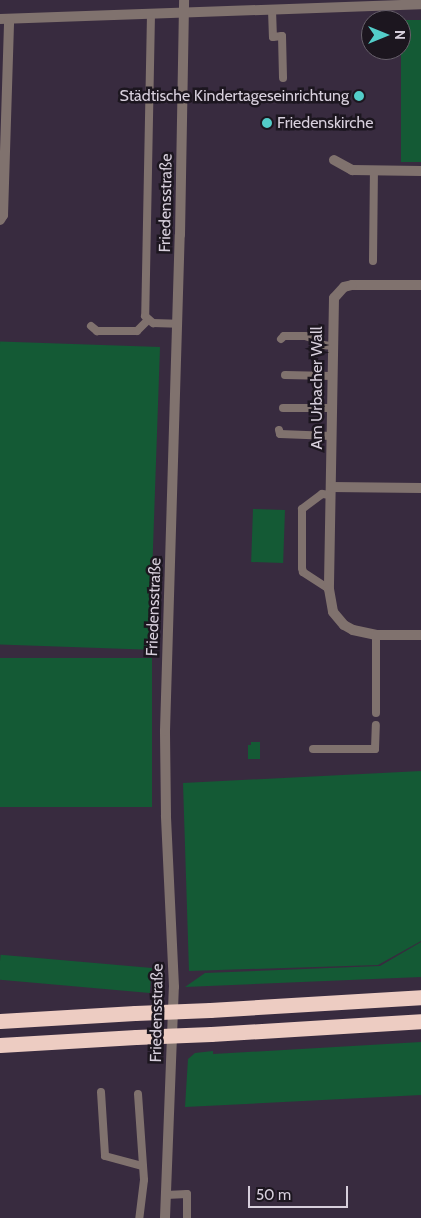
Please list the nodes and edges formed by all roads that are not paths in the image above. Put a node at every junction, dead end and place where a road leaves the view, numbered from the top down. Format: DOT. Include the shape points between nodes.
graph roads {
  1 [pos="184,0"];
  2 [pos="421,4"];
  3 [pos="272,10"];
  4 [pos="151,14"];
  5 [pos="184,14"];
  6 [pos="4,19"];
  7 [pos="283,78"];
  8 [pos="334,160"];
  9 [pos="374,170"];
  10 [pos="421,171"];
  11 [pos="0,220"];
  12 [pos="373,261"];
  13 [pos="421,285"];
  14 [pos="148,320"];
  15 [pos="178,324"];
  16 [pos="91,326"];
  17 [pos="281,339"];
  18 [pos="332,346"];
  19 [pos="285,375"];
  20 [pos="332,376"];
  21 [pos="284,408"];
  22 [pos="332,408"];
  23 [pos="279,430"];
  24 [pos="332,436"];
  25 [pos="421,488"];
  26 [pos="331,491"];
  27 [pos="329,589"];
  28 [pos="421,635"];
  29 [pos="376,636"];
  30 [pos="376,713"];
  31 [pos="376,725"];
  32 [pos="313,749"];
  33 [pos="421,997"];
  34 [pos="421,1021"];
  35 [pos="0,1022"];
  36 [pos="0,1045"];
  37 [pos="101,1092"];
  38 [pos="138,1094"];
  39 [pos="143,1166"];
  40 [pos="166,1195"];
  41 [pos="163,1217"];
  42 [pos="139,1218"];
  43 [pos="187,1218"];
  1 -- 5 [label="street, Friedensstraße"];
  2 -- 3 [label="street"];
  3 -- 5 [label="street"];
  3 -- 7 [label="lane" via="273,37 282,36"];
  4 -- 5 [label="street"];
  4 -- 6 [label="street"];
  4 -- 14 [label="lane" via="144,308"];
  5 -- 15 [label="street, Friedensstraße"];
  6 -- 11 [label="street" via="3,215"];
  8 -- 9 [label="street" via="352,170"];
  9 -- 10 [label="street"];
  9 -- 12 [label="lane"];
  13 -- 18 [label="street, Am Urbacher Wall" via="352,285 340,291 333,305"];
  14 -- 15 [label="lane"];
  14 -- 16 [label="lane" via="138,331 97,331"];
  15 -- 40 [label="street, Friedensstraße" via="165,731 174,987"];
  17 -- 18 [label="lane" via="284,336 305,336"];
  18 -- 20 [label="street, Am Urbacher Wall"];
  19 -- 20 [label="lane"];
  20 -- 22 [label="street, Am Urbacher Wall"];
  21 -- 22 [label="lane"];
  22 -- 24 [label="street, Am Urbacher Wall"];
  23 -- 24 [label="lane" via="280,434"];
  24 -- 26 [label="street, Am Urbacher Wall"];
  25 -- 26 [label="street"];
  26 -- 27 [label="street, Am Urbacher Wall"];
  26 -- 27 [label="lane" via="302,509 303,572"];
  27 -- 29 [label="street, Am Urbacher Wall" via="333,612 344,625"];
  28 -- 29 [label="street, Am Urbacher Wall"];
  29 -- 30 [label="lane"];
  31 -- 32 [label="lane" via="375,749"];
  33 -- 35 [label="highway, bridge"];
  34 -- 36 [label="highway, bridge"];
  37 -- 39 [label="lane" via="105,1156"];
  38 -- 39 [label="lane"];
  39 -- 42 [label="lane"];
  40 -- 41 [label="street, Friedensstraße"];
  40 -- 43 [label="lane" via="188,1194"];
}
